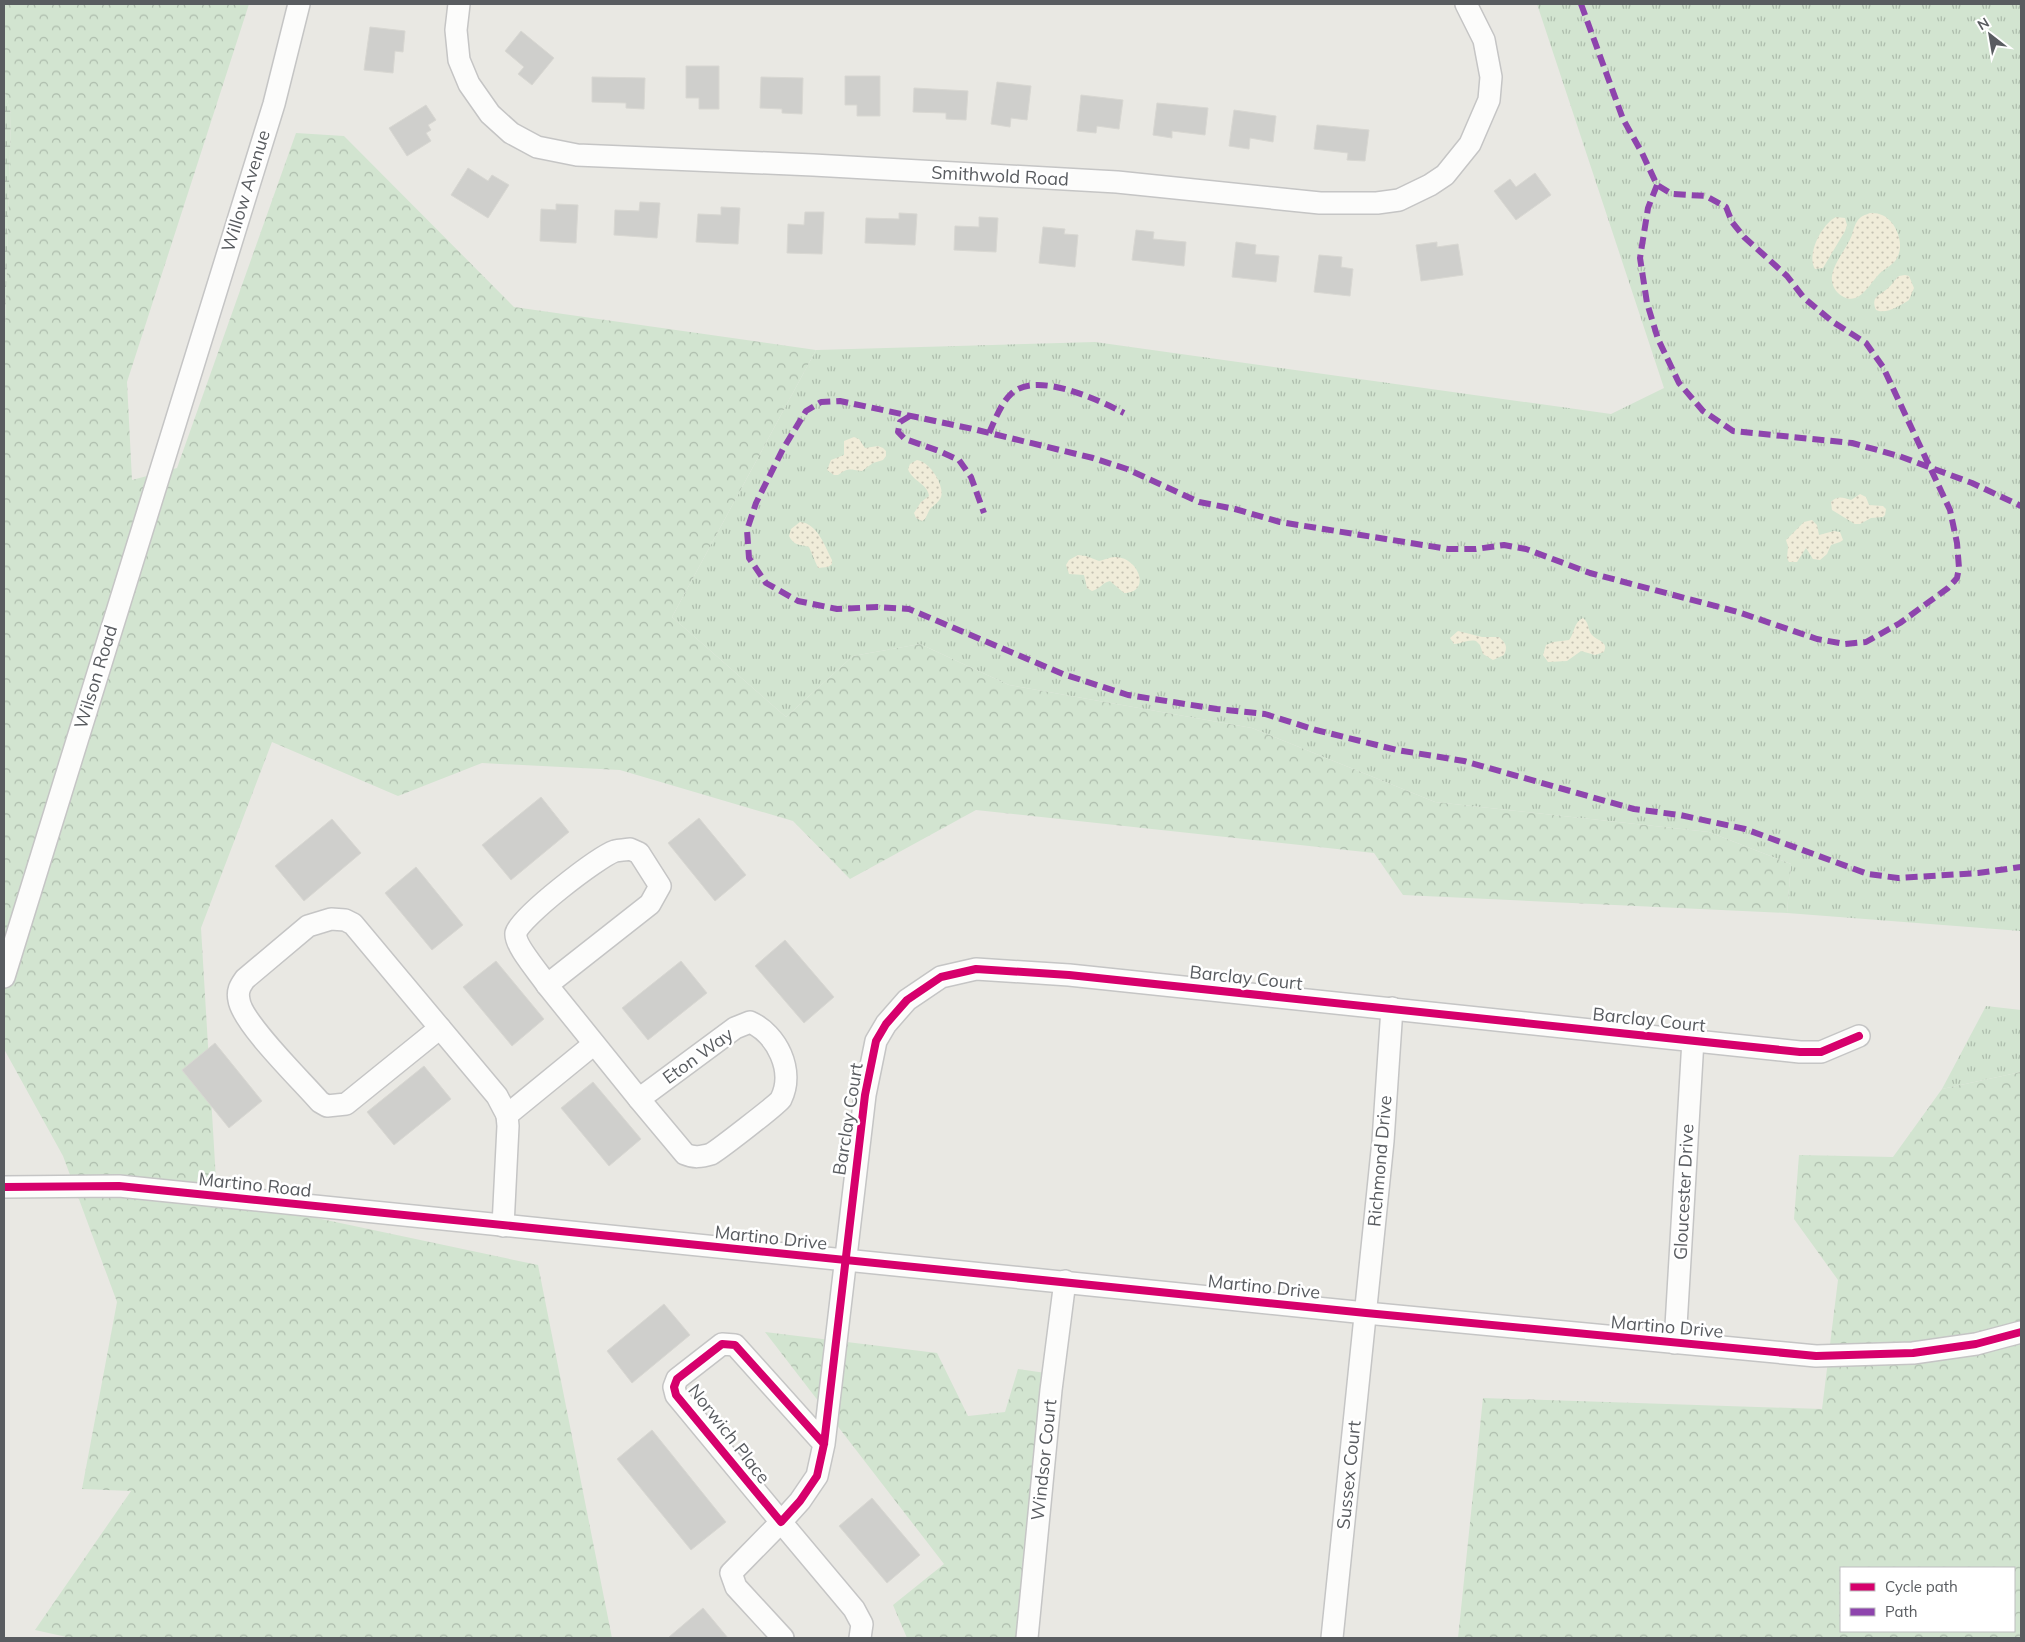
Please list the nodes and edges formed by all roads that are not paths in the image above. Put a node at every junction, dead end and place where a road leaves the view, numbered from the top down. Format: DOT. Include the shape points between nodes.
graph roads {
  1 [pos="299,4"];
  2 [pos="459,4"];
  3 [pos="1466,4"];
  4 [pos="188,376"];
  5 [pos="4,977"];
  6 [pos="547,985"];
  7 [pos="1392,1008"];
  8 [pos="440,1028"];
  9 [pos="1859,1036"];
  10 [pos="1693,1040"];
  11 [pos="594,1044"];
  12 [pos="639,1099"];
  13 [pos="507,1116"];
  14 [pos="4,1188"];
  15 [pos="503,1226"];
  16 [pos="844,1260"];
  17 [pos="1065,1281"];
  18 [pos="1366,1313"];
  19 [pos="2021,1332"];
  20 [pos="1675,1343"];
  21 [pos="824,1444"];
  22 [pos="780,1522"];
  23 [pos="783,1638"];
  24 [pos="860,1638"];
  25 [pos="1026,1638"];
  26 [pos="1332,1638"];
  1 -- 4 [label="street, Willow Avenue" via="274,104"];
  2 -- 3 [label="street, Smithwold Road" via="456,30 459,60 469,84 490,114 511,133 537,147 577,155 1117,182 1320,203 1377,203 1399,200 1430,185 1445,175 1470,144 1489,100 1491,77 1484,40"];
  4 -- 5 [label="street, Wilson Road"];
  6 -- 6 [label="street, Eton Way" via="517,943 516,933 528,916 615,851 630,849 640,854 660,886 650,904"];
  6 -- 11 [label="street, Eton Way"];
  7 -- 10 [label="street, Barclay Court"];
  7 -- 16 [label="street, Barclay Court" via="985,969 941,977 907,1000 876,1041 865,1096"];
  7 -- 18 [label="street, Richmond Drive" via="1384,1141"];
  8 -- 8 [label="street" via="353,924 345,920 331,919 308,926 245,979 238,990 238,1001 247,1020 320,1102 328,1106 346,1104"];
  8 -- 13 [label="street" via="497,1096"];
  9 -- 10 [label="street, Barclay Court" via="1821,1052"];
  10 -- 20 [label="street, Gloucester Drive"];
  11 -- 12 [label="street, Eton Way"];
  11 -- 13 [label="street"];
  12 -- 12 [label="street, Eton Way" via="685,1154 694,1158 712,1153 780,1101 786,1067 782,1055 761,1026 750,1022 735,1028"];
  13 -- 15 [label="street"];
  14 -- 15 [label="street, Martino Road" via="118,1186"];
  15 -- 16 [label="street, Martino Drive"];
  16 -- 17 [label="street, Martino Drive"];
  16 -- 21 [label="street"];
  17 -- 18 [label="street, Martino Drive"];
  17 -- 25 [label="street, Windsor Court"];
  18 -- 20 [label="street, Martino Drive"];
  18 -- 26 [label="street, Sussex Court"];
  19 -- 20 [label="street, Martino Drive" via="1976,1344 1913,1353 1816,1356"];
  21 -- 22 [label="street" via="817,1476 800,1502"];
  21 -- 22 [label="street, Norwich Place" via="735,1345 722,1344 677,1379 676,1395"];
  22 -- 23 [label="street" via="731,1573 736,1587"];
  22 -- 24 [label="street, Norwich Place" via="854,1609 862,1624"];
}
